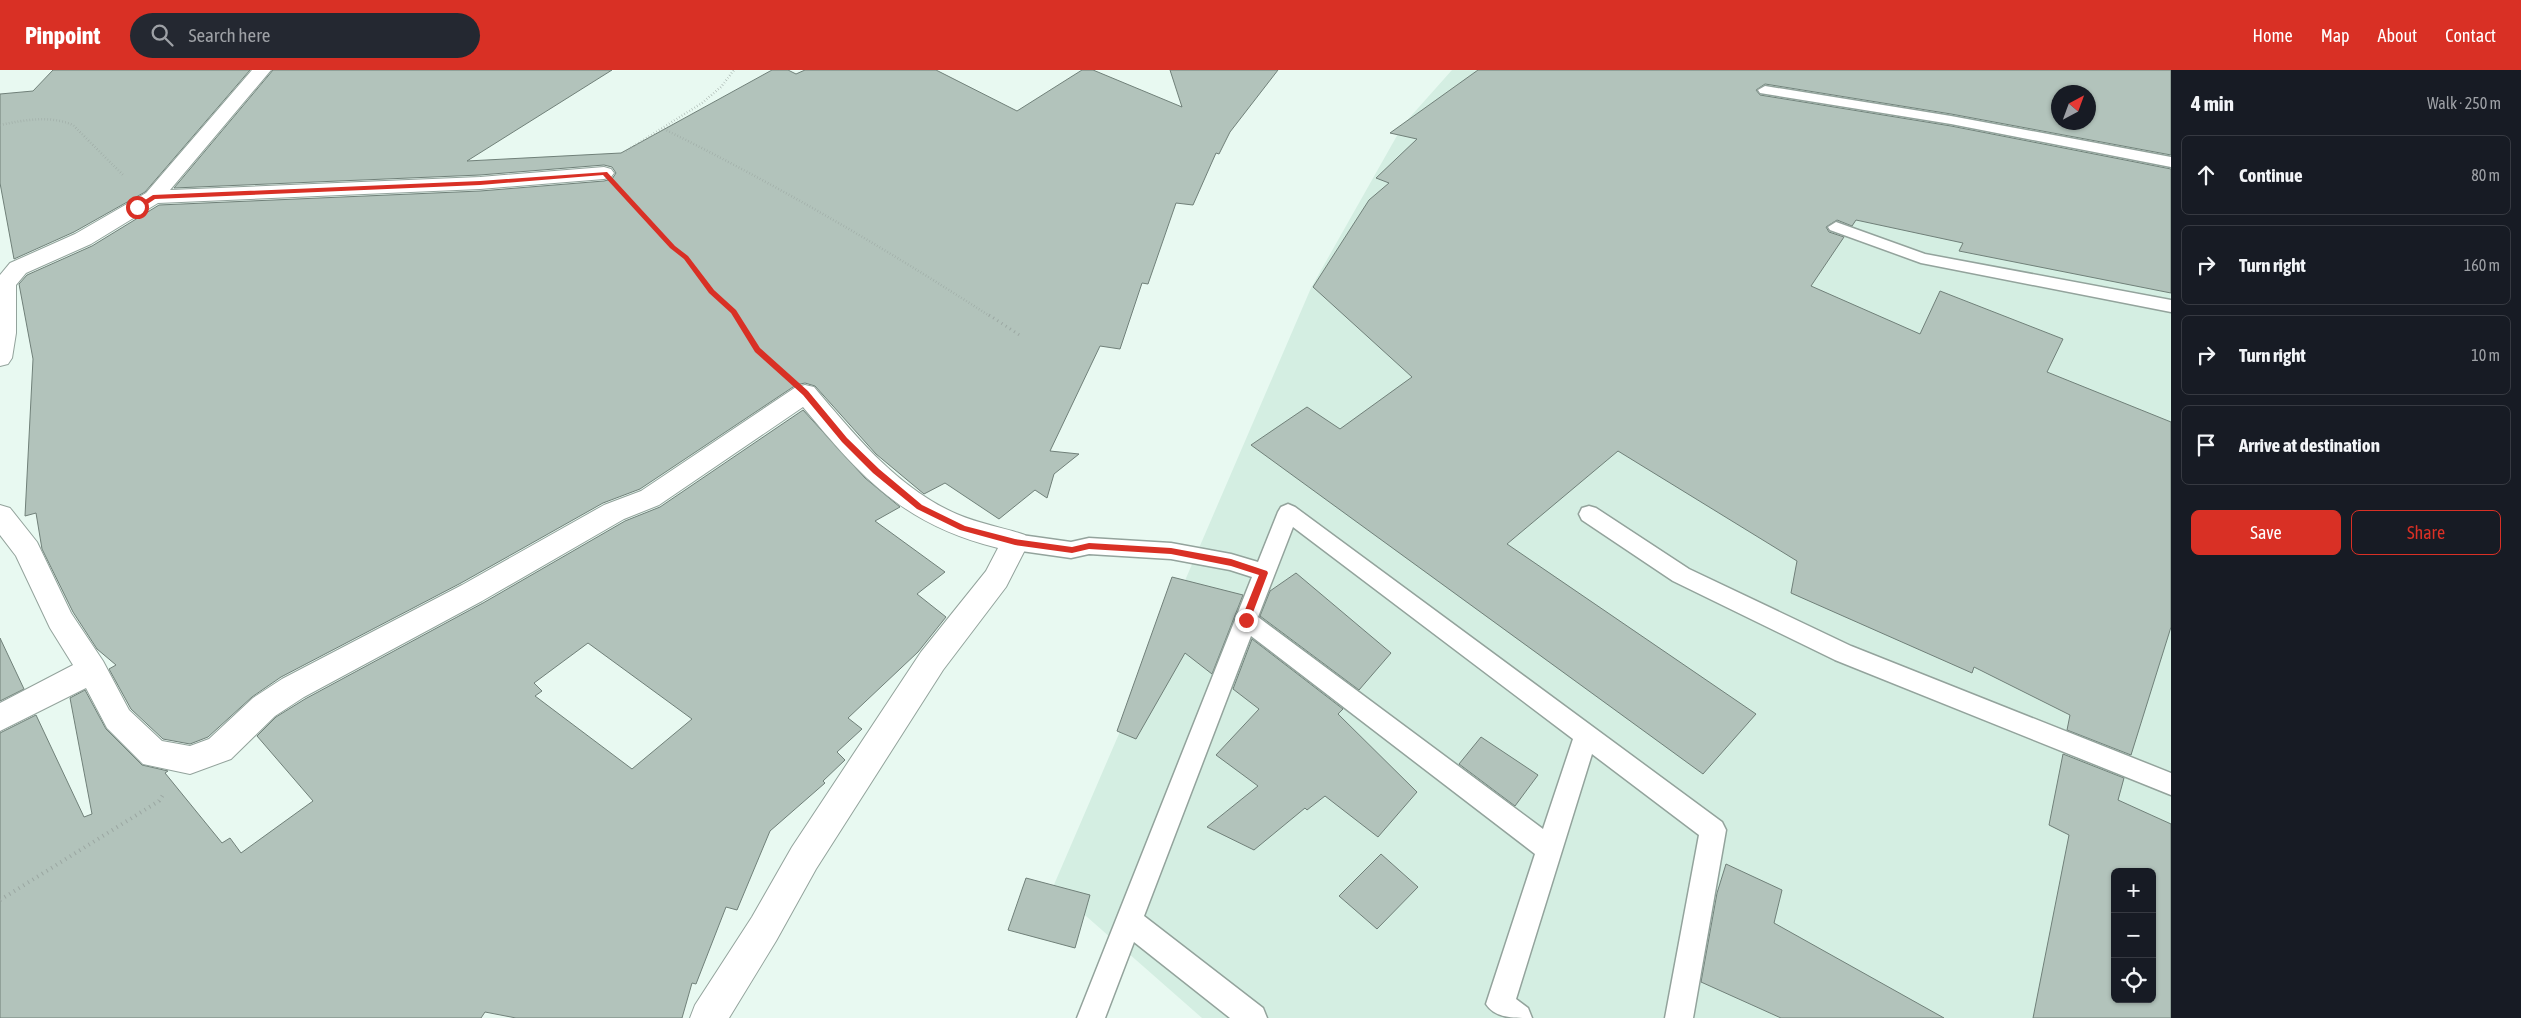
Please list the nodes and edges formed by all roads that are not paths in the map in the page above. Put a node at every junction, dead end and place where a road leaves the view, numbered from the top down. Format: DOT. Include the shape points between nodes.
graph roads {
  1 [pos="262,70"];
  2 [pos="1764,90"];
  3 [pos="2171,162"];
  4 [pos="604,173"];
  5 [pos="153,197"];
  6 [pos="1836,227"];
  7 [pos="2171,306"];
  8 [pos="0,358"];
  9 [pos="1589,514"];
  10 [pos="0,515"];
  11 [pos="1015,542"];
  12 [pos="1264,573"];
  13 [pos="1246,620"];
  14 [pos="92,670"];
  15 [pos="0,718"];
  16 [pos="1586,735"];
  17 [pos="2171,784"];
  18 [pos="1550,850"];
  19 [pos="1128,920"];
  20 [pos="708,1018"];
  21 [pos="1091,1018"];
  22 [pos="1253,1018"];
  23 [pos="1518,1018"];
  24 [pos="1679,1018"];
  1 -- 5 [label="street"];
  2 -- 3 [label="lane" via="1951,120"];
  4 -- 5 [label="street" via="480,183"];
  5 -- 8 [label="street" via="83,239 18,268 5,284"];
  6 -- 7 [label="lane" via="1921,258"];
  9 -- 17 [label="lane" via="1681,575 1843,652"];
  10 -- 14 [label="street" via="27,550 60,620"];
  11 -- 12 [label="lane" via="1072,550 1089,546 1171,551 1231,562"];
  11 -- 14 [label="street" via="962,528 920,507 844,440 805,393 650,498 614,512 472,593 293,688 264,707 220,750 190,760 154,754 118,719"];
  11 -- 20 [label="street" via="996,579 932,661 815,842"];
  12 -- 13 [label="lane"];
  12 -- 16 [label="lane" via="1288,512"];
  13 -- 18 [label="lane"];
  13 -- 19 [label="lane"];
  14 -- 15 [label="street"];
  16 -- 18 [label="lane"];
  16 -- 24 [label="lane" via="1713,830"];
  18 -- 23 [label="lane" via="1500,1004"];
  19 -- 21 [label="lane"];
  19 -- 22 [label="lane"];
}
